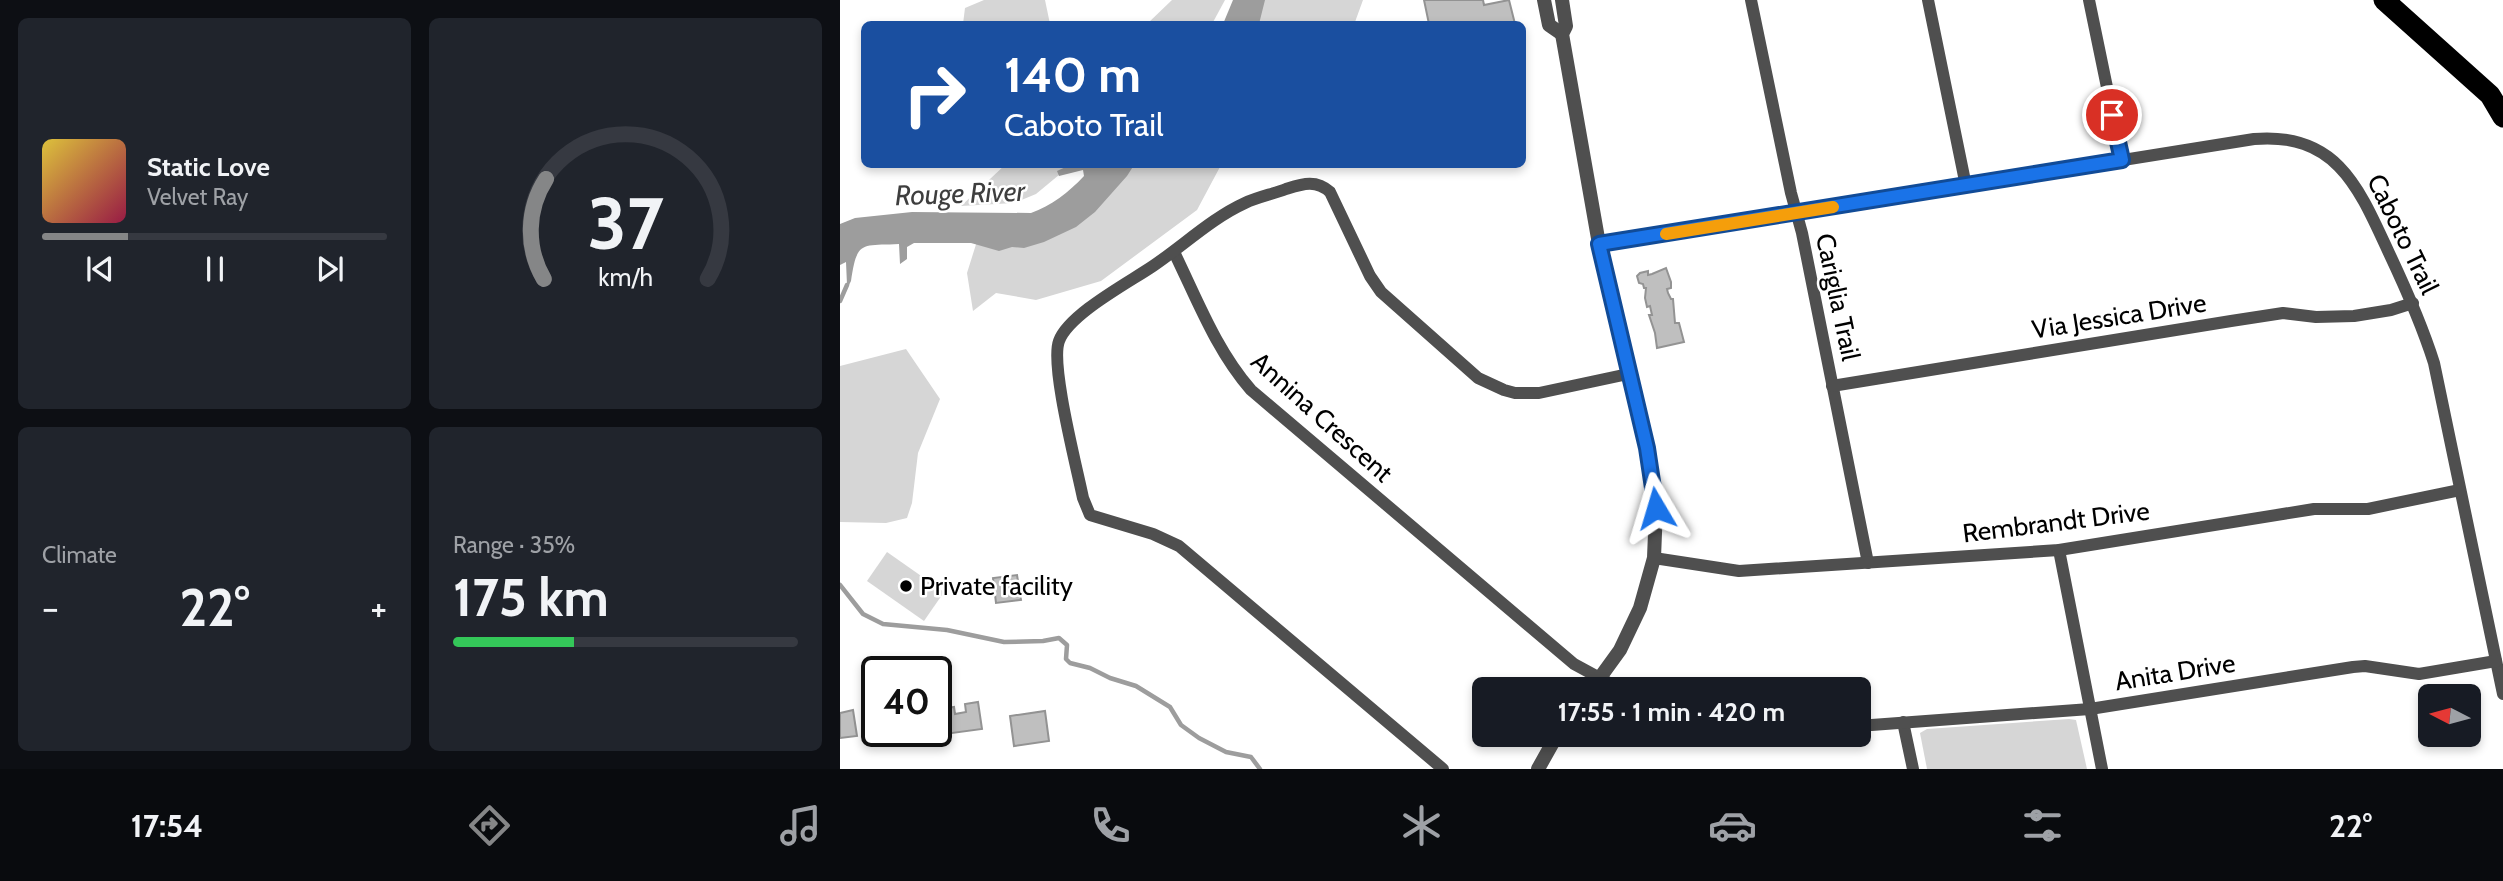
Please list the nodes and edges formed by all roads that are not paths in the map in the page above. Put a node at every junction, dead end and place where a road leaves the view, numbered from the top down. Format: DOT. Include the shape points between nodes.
graph roads {
  1 [pos="1544,0"];
  2 [pos="1562,0"];
  3 [pos="1751,0"];
  4 [pos="1928,0"];
  5 [pos="2089,0"];
  6 [pos="2384,0"];
  7 [pos="1562,34"];
  8 [pos="2503,117"];
  9 [pos="2122,160"];
  10 [pos="1966,186"];
  11 [pos="1796,212"];
  12 [pos="1599,244"];
  13 [pos="1174,252"];
  14 [pos="2413,303"];
  15 [pos="1628,374"];
  16 [pos="1832,386"];
  17 [pos="2460,491"];
  18 [pos="2059,550"];
  19 [pos="1654,558"];
  20 [pos="1868,563"];
  21 [pos="2496,661"];
  22 [pos="1588,677"];
  23 [pos="1601,677"];
  24 [pos="2503,694"];
  25 [pos="2090,709"];
  26 [pos="1903,722"];
  27 [pos="1871,725"];
  28 [pos="1550,747"];
  29 [pos="1443,769"];
  30 [pos="1538,769"];
  31 [pos="1913,769"];
  32 [pos="2102,769"];
  1 -- 7 [label="street" via="1549,25"];
  2 -- 7 [label="street" via="1566,26"];
  3 -- 11 [label="street, Cariglia Trail"];
  4 -- 10 [label="street"];
  5 -- 9 [label="street"];
  6 -- 8 [label="highway" via="2490,95"];
  7 -- 12 [label="street"];
  9 -- 10 [label="street, Caboto Trail"];
  9 -- 14 [label="street, Caboto Trail" via="2265,138 2310,146 2332,158 2351,178"];
  10 -- 11 [label="street, Caboto Trail"];
  11 -- 12 [label="street, Caboto Trail"];
  11 -- 16 [label="street, Cariglia Trail"];
  12 -- 15 [label="street"];
  13 -- 15 [label="street" via="1248,201 1317,184 1330,192 1381,292 1478,377 1504,390 1527,394"];
  13 -- 22 [label="street, Annina Crescent" via="1220,348 1251,390"];
  13 -- 29 [label="street" via="1074,320 1056,348 1087,512 1178,546"];
  14 -- 16 [label="street, Via Jessica Drive" via="2354,316 2283,313"];
  14 -- 17 [label="street, Caboto Trail" via="2434,363"];
  15 -- 19 [label="street" via="1654,488"];
  16 -- 20 [label="street, Cariglia Trail"];
  17 -- 18 [label="street, Rembrandt Drive" via="2368,509 2314,509"];
  17 -- 21 [label="street, Caboto Trail"];
  18 -- 20 [label="street, Rembrandt Drive"];
  18 -- 25 [label="street"];
  19 -- 20 [label="street, Rembrandt Drive" via="1729,571"];
  19 -- 23 [label="street" via="1633,624"];
  21 -- 24 [label="street, Caboto Trail"];
  21 -- 25 [label="street, Anita Drive" via="2419,674 2353,667"];
  25 -- 26 [label="street, Anita Drive"];
  25 -- 32 [label="street"];
  26 -- 27 [label="street, Anita Drive"];
  26 -- 31 [label="street"];
  28 -- 30 [label="street"];
}
